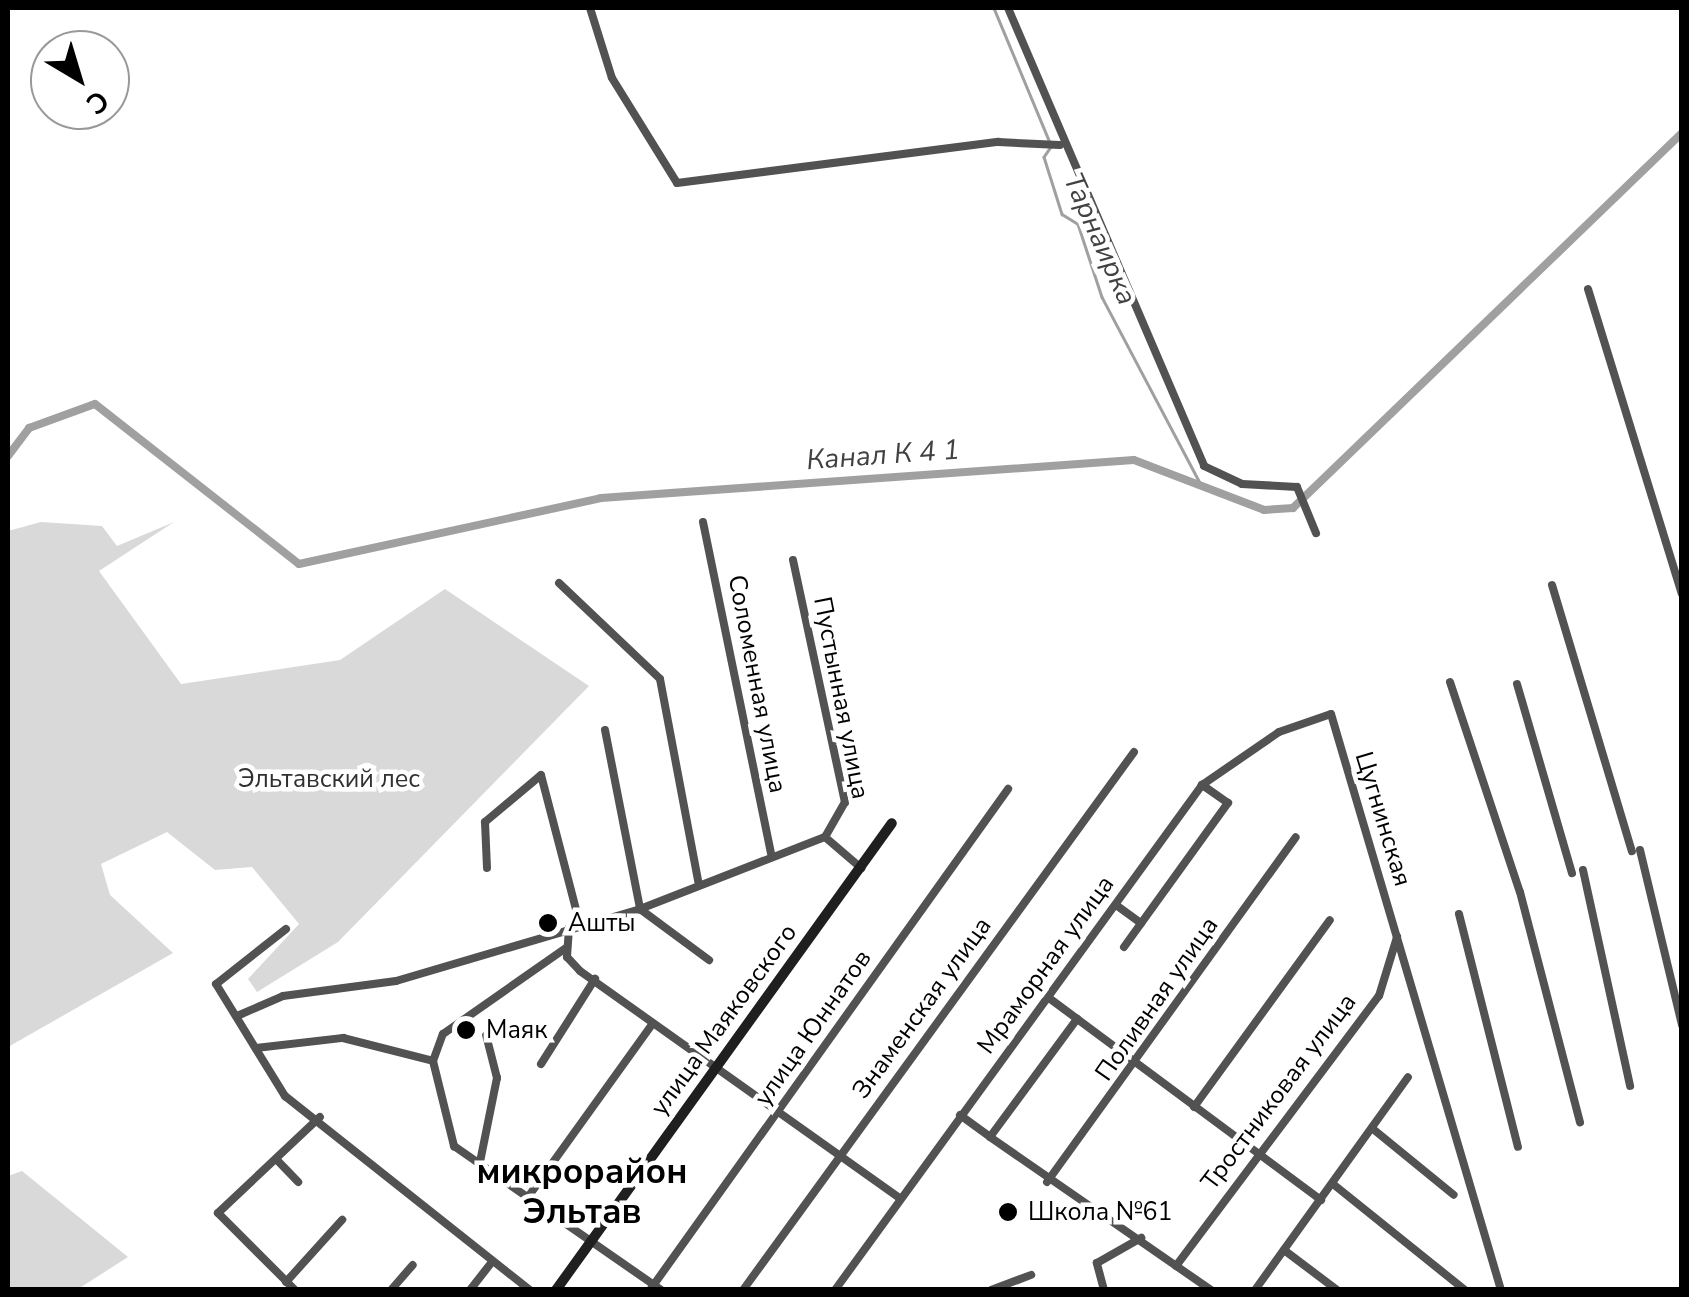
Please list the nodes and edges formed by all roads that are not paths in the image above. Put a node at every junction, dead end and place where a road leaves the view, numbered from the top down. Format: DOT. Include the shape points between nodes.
graph roads {
  1 [pos="590,8"];
  2 [pos="1008,8"];
  3 [pos="1060,145"];
  4 [pos="1588,289"];
  5 [pos="704,522"];
  6 [pos="1316,533"];
  7 [pos="793,560"];
  8 [pos="559,583"];
  9 [pos="1552,585"];
  10 [pos="1682,594"];
  11 [pos="1450,682"];
  12 [pos="1517,684"];
  13 [pos="1331,714"];
  14 [pos="605,730"];
  15 [pos="1134,752"];
  16 [pos="1202,785"];
  17 [pos="1008,789"];
  18 [pos="892,824"];
  19 [pos="825,837"];
  20 [pos="1296,837"];
  21 [pos="770,854"];
  22 [pos="487,868"];
  23 [pos="861,868"];
  24 [pos="1583,870"];
  25 [pos="1572,873"];
  26 [pos="698,881"];
  27 [pos="1116,906"];
  28 [pos="640,909"];
  29 [pos="1459,914"];
  30 [pos="1330,920"];
  31 [pos="1141,923"];
  32 [pos="580,925"];
  33 [pos="570,928"];
  34 [pos="286,929"];
  35 [pos="1398,936"];
  36 [pos="1124,947"];
  37 [pos="566,948"];
  38 [pos="709,960"];
  39 [pos="594,979"];
  40 [pos="1048,998"];
  41 [pos="238,1016"];
  42 [pos="1077,1020"];
  43 [pos="654,1023"];
  44 [pos="1682,1026"];
  45 [pos="486,1035"];
  46 [pos="256,1048"];
  47 [pos="433,1061"];
  48 [pos="541,1064"];
  49 [pos="1136,1064"];
  50 [pos="713,1067"];
  51 [pos="1408,1077"];
  52 [pos="1630,1086"];
  53 [pos="1194,1107"];
  54 [pos="778,1112"];
  55 [pos="960,1115"];
  56 [pos="320,1117"];
  57 [pos="1580,1122"];
  58 [pos="1373,1129"];
  59 [pos="990,1137"];
  60 [pos="1518,1147"];
  61 [pos="1256,1152"];
  62 [pos="840,1156"];
  63 [pos="276,1160"];
  64 [pos="480,1162"];
  65 [pos="298,1182"];
  66 [pos="1047,1182"];
  67 [pos="1333,1184"];
  68 [pos="1454,1195"];
  69 [pos="528,1197"];
  70 [pos="900,1198"];
  71 [pos="1321,1200"];
  72 [pos="342,1220"];
  73 [pos="1141,1238"];
  74 [pos="590,1242"];
  75 [pos="1284,1250"];
  76 [pos="492,1262"];
  77 [pos="413,1265"];
  78 [pos="1176,1266"];
  79 [pos="1031,1275"];
  80 [pos="286,1282"];
  81 [pos="655,1288"];
  82 [pos="294,1290"];
  83 [pos="391,1290"];
  84 [pos="470,1290"];
  85 [pos="530,1290"];
  86 [pos="556,1290"];
  87 [pos="743,1290"];
  88 [pos="834,1290"];
  89 [pos="991,1290"];
  90 [pos="1104,1290"];
  91 [pos="1211,1290"];
  92 [pos="1255,1290"];
  93 [pos="1338,1290"];
  94 [pos="1465,1290"];
  95 [pos="1501,1290"];
  1 -- 3 [label="street" via="612,78 676,183 998,142"];
  2 -- 3 [label="street" via="1045,78"];
  3 -- 6 [label="street" via="1204,466 1242,484 1297,488"];
  4 -- 10 [label="street"];
  5 -- 21 [label="street, Соломенная улица"];
  7 -- 19 [label="street, Пустынная улица" via="846,802"];
  8 -- 26 [label="street" via="660,679"];
  9 -- 44 [label="street" via="1636,851"];
  11 -- 57 [label="street" via="1520,892"];
  12 -- 25 [label="street"];
  13 -- 16 [label="street, Мраморная улица" via="1279,732"];
  13 -- 35 [label="street, Цугнинская"];
  14 -- 28 [label="street"];
  15 -- 62 [label="street, Знаменская улица"];
  16 -- 27 [label="street, Мраморная улица"];
  16 -- 31 [label="street" via="1228,803"];
  17 -- 54 [label="street, улица Юннатов"];
  18 -- 23 [label="street, улица Маяковского"];
  19 -- 21 [label="street"];
  19 -- 23 [label="street"];
  20 -- 49 [label="street, Поливная улица"];
  21 -- 26 [label="street"];
  22 -- 32 [label="street" via="485,822 541,775"];
  23 -- 50 [label="street, улица Маяковского"];
  24 -- 52 [label="street"];
  26 -- 28 [label="street" via="693,892"];
  27 -- 31 [label="street"];
  27 -- 40 [label="street, Мраморная улица"];
  28 -- 32 [label="street"];
  28 -- 38 [label="street"];
  29 -- 60 [label="street"];
  30 -- 53 [label="street"];
  31 -- 36 [label="street"];
  32 -- 33 [label="street"];
  33 -- 37 [label="street"];
  33 -- 41 [label="street" via="396,982 284,996"];
  34 -- 41 [label="street" via="216,984"];
  35 -- 61 [label="street, Тростниковая улица" via="1378,996"];
  35 -- 95 [label="street, Цугнинская"];
  37 -- 39 [label="street"];
  37 -- 47 [label="street" via="443,1034"];
  39 -- 43 [label="street"];
  39 -- 48 [label="street"];
  40 -- 42 [label="street"];
  40 -- 55 [label="street, Мраморная улица"];
  41 -- 46 [label="street"];
  42 -- 49 [label="street"];
  42 -- 59 [label="street"];
  43 -- 50 [label="street"];
  43 -- 69 [label="street"];
  45 -- 64 [label="street" via="497,1078"];
  46 -- 47 [label="street" via="343,1038"];
  46 -- 56 [label="street" via="286,1096"];
  47 -- 64 [label="street" via="447,1137"];
  49 -- 53 [label="street"];
  49 -- 66 [label="street, Поливная улица"];
  50 -- 54 [label="street"];
  50 -- 74 [label="street, улица Маяковского"];
  51 -- 58 [label="street"];
  53 -- 61 [label="street"];
  54 -- 62 [label="street"];
  54 -- 81 [label="street, улица Юннатов"];
  55 -- 59 [label="street"];
  55 -- 70 [label="street, Мраморная улица"];
  56 -- 63 [label="street"];
  56 -- 76 [label="street"];
  58 -- 67 [label="street"];
  58 -- 68 [label="street"];
  59 -- 66 [label="street"];
  61 -- 71 [label="street"];
  61 -- 78 [label="street, Тростниковая улица"];
  62 -- 70 [label="street"];
  62 -- 87 [label="street, Знаменская улица"];
  63 -- 65 [label="street"];
  63 -- 80 [label="street" via="218,1217"];
  64 -- 69 [label="street"];
  66 -- 73 [label="street"];
  67 -- 71 [label="street"];
  67 -- 94 [label="street"];
  69 -- 74 [label="street"];
  70 -- 88 [label="street, Мраморная улица"];
  71 -- 75 [label="street"];
  72 -- 80 [label="street"];
  73 -- 78 [label="street"];
  73 -- 90 [label="street" via="1097,1263"];
  74 -- 81 [label="street"];
  74 -- 86 [label="street, улица Маяковского"];
  75 -- 92 [label="street"];
  75 -- 93 [label="street"];
  76 -- 84 [label="street"];
  76 -- 85 [label="street"];
  77 -- 83 [label="street"];
  78 -- 91 [label="street"];
  79 -- 89 [label="street"];
  80 -- 82 [label="street"];
}
